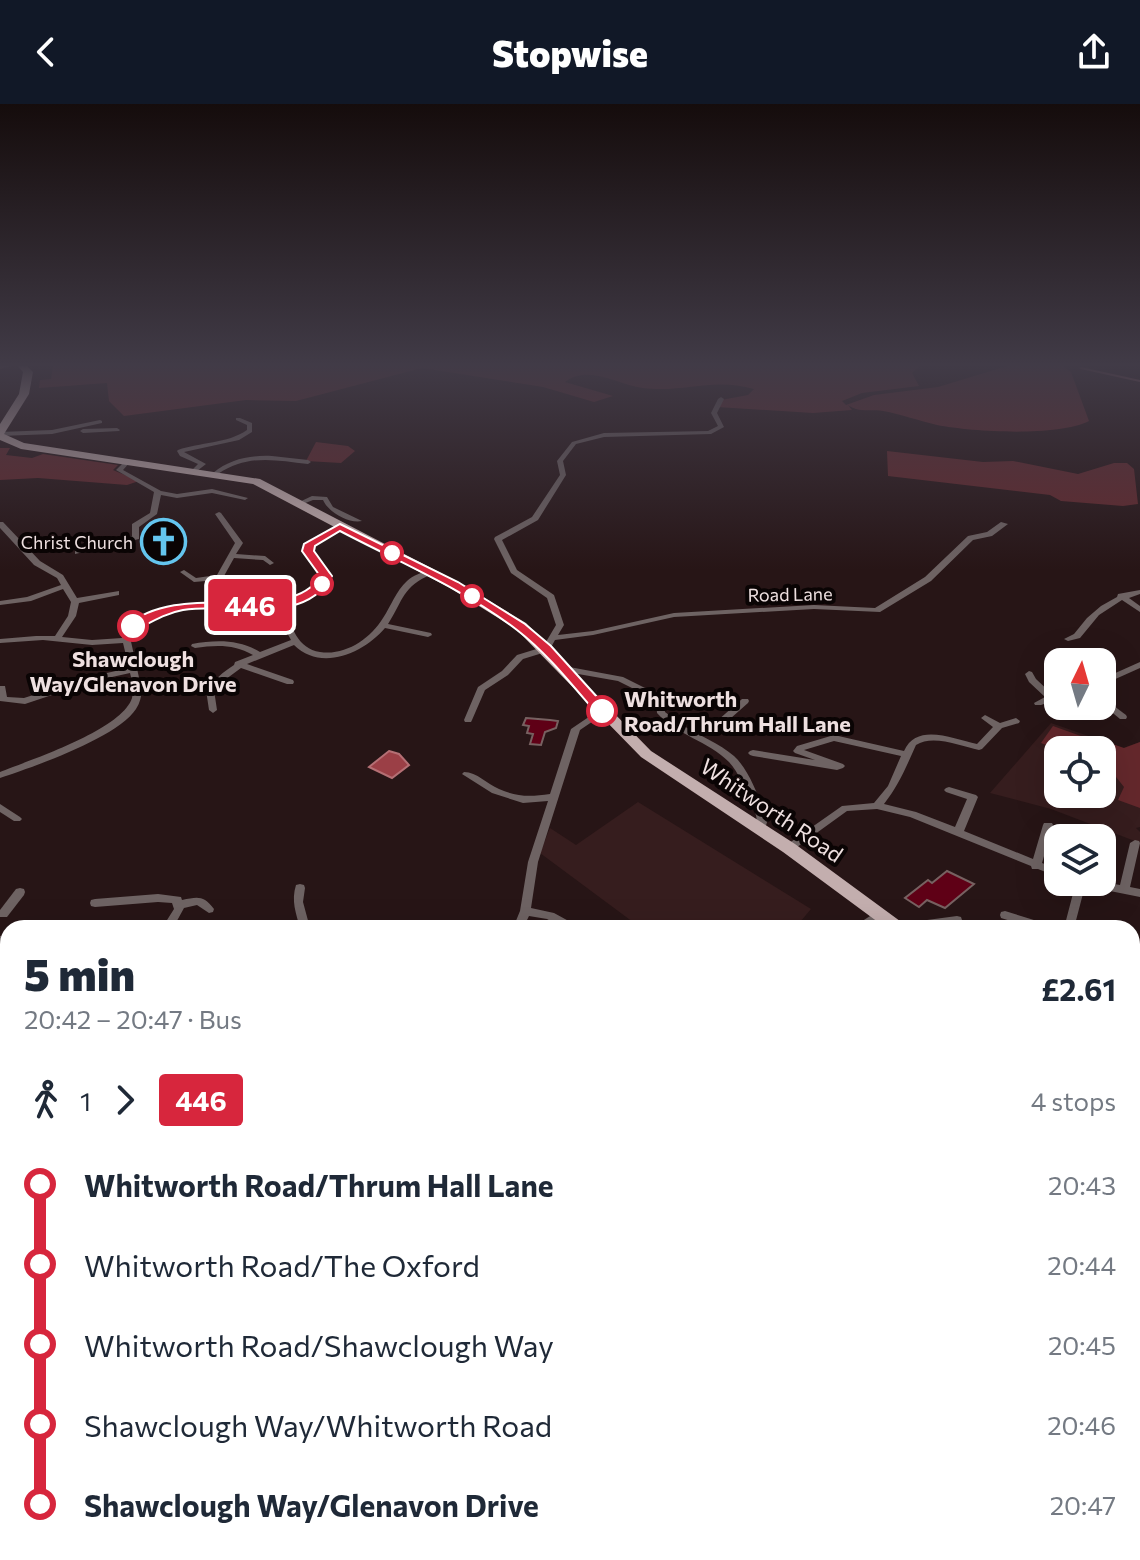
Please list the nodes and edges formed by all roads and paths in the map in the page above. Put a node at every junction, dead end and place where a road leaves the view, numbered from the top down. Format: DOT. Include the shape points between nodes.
graph roads {
  1 [pos="33,434"];
  2 [pos="247,434"];
  3 [pos="659,434"];
  4 [pos="1,437"];
  5 [pos="128,461"];
  6 [pos="308,462"];
  7 [pos="195,470"];
  8 [pos="216,473"];
  9 [pos="157,494"];
  10 [pos="245,498"];
  11 [pos="167,500"];
  12 [pos="298,504"];
  13 [pos="219,514"];
  14 [pos="358,521"];
  15 [pos="0,524"];
  16 [pos="1004,524"];
  17 [pos="340,527"];
  18 [pos="78,552"];
  19 [pos="231,556"];
  20 [pos="270,563"];
  21 [pos="184,572"];
  22 [pos="429,572"];
  23 [pos="221,577"];
  24 [pos="65,586"];
  25 [pos="1140,592"];
  26 [pos="116,593"];
  27 [pos="1121,596"];
  28 [pos="75,601"];
  29 [pos="0,603"];
  30 [pos="282,604"];
  31 [pos="217,605"];
  32 [pos="1140,610"];
  33 [pos="383,625"];
  34 [pos="428,635"];
  35 [pos="57,639"];
  36 [pos="1068,639"];
  37 [pos="126,640"];
  38 [pos="0,641"];
  39 [pos="297,641"];
  40 [pos="548,643"];
  41 [pos="195,646"];
  42 [pos="259,655"];
  43 [pos="238,664"];
  44 [pos="1140,665"];
  45 [pos="564,669"];
  46 [pos="132,670"];
  47 [pos="1029,674"];
  48 [pos="1116,676"];
  49 [pos="290,682"];
  50 [pos="1044,687"];
  51 [pos="2,688"];
  52 [pos="745,701"];
  53 [pos="1044,701"];
  54 [pos="1038,703"];
  55 [pos="213,710"];
  56 [pos="602,711"];
  57 [pos="1116,711"];
  58 [pos="1123,717"];
  59 [pos="985,718"];
  60 [pos="468,720"];
  61 [pos="1016,721"];
  62 [pos="678,726"];
  63 [pos="999,726"];
  64 [pos="753,753"];
  65 [pos="908,755"];
  66 [pos="467,774"];
  67 [pos="0,775"];
  68 [pos="949,790"];
  69 [pos="553,797"];
  70 [pos="877,806"];
  71 [pos="0,807"];
  72 [pos="17,819"];
  73 [pos="760,830"];
  74 [pos="958,832"];
  75 [pos="1044,839"];
  76 [pos="1135,843"];
  77 [pos="789,848"];
  78 [pos="1036,866"];
  79 [pos="1044,869"];
  80 [pos="300,888"];
  81 [pos="1125,888"];
  82 [pos="1116,889"];
  83 [pos="20,892"];
  84 [pos="1140,893"];
  85 [pos="1079,896"];
  86 [pos="95,903"];
  87 [pos="178,905"];
  88 [pos="209,909"];
  89 [pos="525,911"];
  90 [pos="878,915"];
  91 [pos="1005,915"];
  92 [pos="1,917"];
  93 [pos="171,920"];
  94 [pos="303,920"];
  95 [pos="521,920"];
  96 [pos="557,920"];
  97 [pos="871,920"];
  98 [pos="885,920"];
  99 [pos="1021,920"];
  100 [pos="1071,920"];
  1 -- 4 [label="street"];
  2 -- 7 [label="street" via="180,451 203,464"];
  3 -- 40 [label="street" via="604,435 574,443 560,461 563,475 535,518 498,538 514,571 551,597 560,625"];
  4 -- 5 [label="main road, Whitworth Road" via="21,446"];
  5 -- 7 [label="main road, Whitworth Road"];
  5 -- 9 [label="street" via="119,470"];
  6 -- 8 [label="street" via="257,457 227,464"];
  7 -- 8 [label="main road, Whitworth Road"];
  8 -- 12 [label="main road, Whitworth Road" via="256,481"];
  9 -- 10 [label="street" via="212,491"];
  9 -- 11 [label="street"];
  9 -- 18 [label="street" via="153,514 134,530 136,537"];
  12 -- 14 [label="street" via="325,498 330,508"];
  12 -- 17 [label="main road, Whitworth Road"];
  13 -- 19 [label="street" via="239,543"];
  15 -- 24 [label="street"];
  16 -- 40 [label="street, Road Lane" via="971,538 928,579 877,610 790,608 674,615"];
  17 -- 22 [label="main road, Whitworth Road"];
  17 -- 30 [label="street" via="309,544 308,551 326,576 319,590"];
  19 -- 20 [label="street" via="265,558"];
  19 -- 23 [label="street"];
  21 -- 23 [label="street" via="194,580"];
  22 -- 33 [label="street" via="409,582"];
  22 -- 40 [label="main road, Whitworth Road"];
  23 -- 31 [label="street"];
  24 -- 28 [label="street"];
  24 -- 29 [label="street"];
  25 -- 27 [label="street"];
  26 -- 28 [label="street"];
  27 -- 32 [label="street"];
  27 -- 36 [label="street" via="1092,614 1077,636"];
  28 -- 35 [label="street"];
  30 -- 31 [label="street"];
  30 -- 39 [label="street" via="285,625"];
  31 -- 37 [label="street" via="159,612 137,622"];
  33 -- 34 [label="street"];
  33 -- 39 [label="street" via="357,648 337,655 305,652"];
  35 -- 37 [label="street" via="69,644"];
  35 -- 38 [label="street"];
  37 -- 46 [label="street"];
  39 -- 42 [label="street"];
  40 -- 45 [label="main road, Whitworth Road"];
  40 -- 60 [label="street, Road Lane" via="520,657 481,689"];
  41 -- 42 [label="street" via="223,642"];
  42 -- 43 [label="street"];
  43 -- 49 [label="street"];
  43 -- 55 [label="street" via="210,690"];
  44 -- 48 [label="street"];
  45 -- 56 [label="main road, Whitworth Road"];
  45 -- 62 [label="street" via="638,687 660,699 661,713"];
  46 -- 51 [label="street" via="25,701 3,699"];
  46 -- 67 [label="street" via="137,697 128,715 111,728"];
  47 -- 50 [label="street"];
  52 -- 62 [label="street" via="719,724 691,717"];
  53 -- 54 [label="street"];
  56 -- 69 [label="street" via="576,729"];
  56 -- 73 [label="main road, Whitworth Road" via="646,754"];
  57 -- 58 [label="street"];
  59 -- 63 [label="street"];
  61 -- 63 [label="street"];
  62 -- 73 [label="street" via="733,760 763,819"];
  63 -- 65 [label="street" via="979,747 922,737 912,743"];
  64 -- 65 [label="street" via="837,767 798,751 834,738"];
  65 -- 70 [label="street"];
  66 -- 69 [label="street" via="526,801"];
  68 -- 74 [label="street" via="973,797"];
  69 -- 89 [label="street"];
  70 -- 74 [label="street"];
  70 -- 77 [label="street" via="845,808"];
  71 -- 72 [label="street"];
  73 -- 77 [label="main road, Whitworth Road"];
  74 -- 78 [label="street"];
  75 -- 78 [label="street"];
  76 -- 81 [label="street"];
  77 -- 90 [label="main road, Whitworth Road"];
  78 -- 79 [label="street"];
  80 -- 94 [label="street"];
  81 -- 82 [label="street"];
  81 -- 84 [label="street"];
  83 -- 92 [label="street"];
  85 -- 100 [label="street"];
  86 -- 87 [label="street" via="110,897 158,898 177,900"];
  87 -- 88 [label="street" via="199,901"];
  87 -- 93 [label="street"];
  89 -- 95 [label="street"];
  89 -- 96 [label="street"];
  90 -- 97 [label="street"];
  90 -- 98 [label="main road, Whitworth Road"];
  91 -- 99 [label="street"];
}
